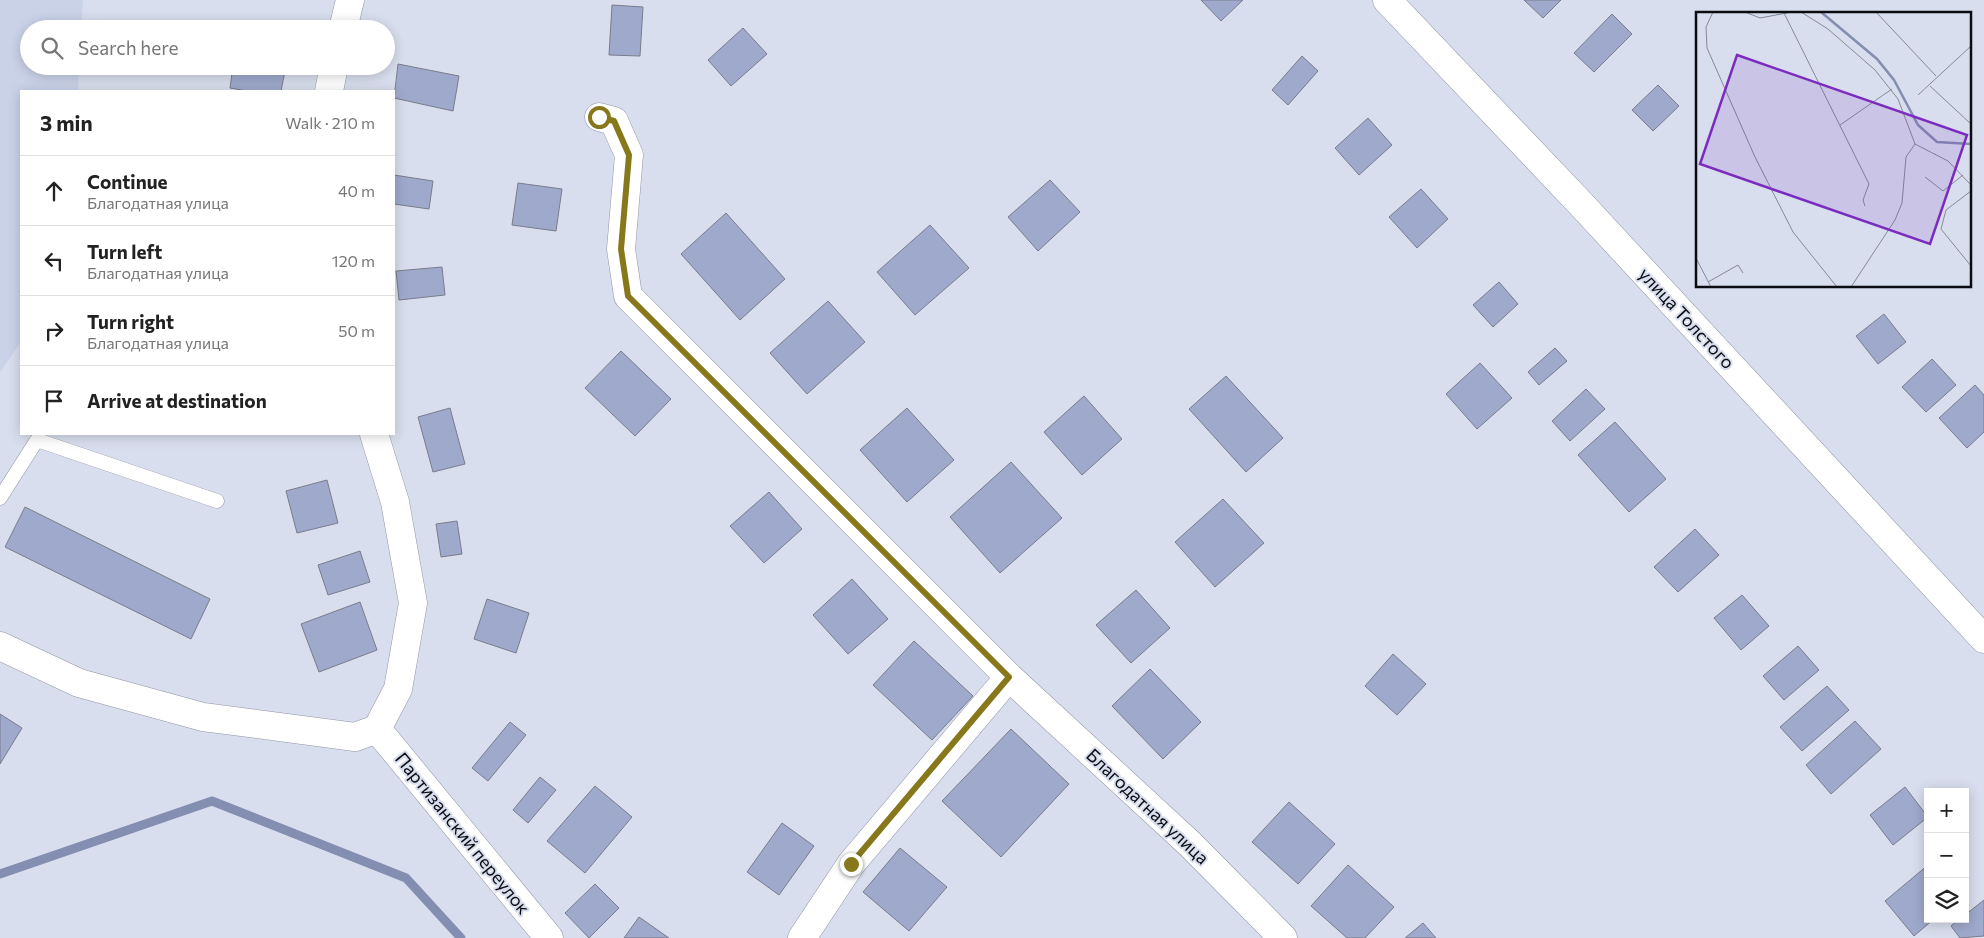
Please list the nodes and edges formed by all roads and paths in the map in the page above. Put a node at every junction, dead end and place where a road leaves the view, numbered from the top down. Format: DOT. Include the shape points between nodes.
graph roads {
  1 [pos="350,0"];
  2 [pos="1387,0"];
  3 [pos="345,20"];
  4 [pos="332,75"];
  5 [pos="329,90"];
  6 [pos="599,117"];
  7 [pos="374,435"];
  8 [pos="0,498"];
  9 [pos="217,501"];
  10 [pos="1984,639"];
  11 [pos="0,646"];
  12 [pos="1009,677"];
  13 [pos="377,729"];
  14 [pos="549,938"];
  15 [pos="802,938"];
  16 [pos="1283,938"];
  1 -- 3 [label="street"];
  2 -- 10 [label="street, улица Толстого"];
  4 -- 5 [label="street"];
  6 -- 12 [label="street, Благодатная улица" via="614,121 629,155 621,249 628,296"];
  7 -- 13 [label="street" via="395,502 413,603 398,689"];
  8 -- 9 [label="lane" via="37,440"];
  11 -- 13 [label="street" via="79,683 203,716 355,737"];
  12 -- 15 [label="street" via="851,864"];
  12 -- 16 [label="street, Благодатная улица" via="1190,844"];
  13 -- 14 [label="street, Партизанский переулок"];
}
